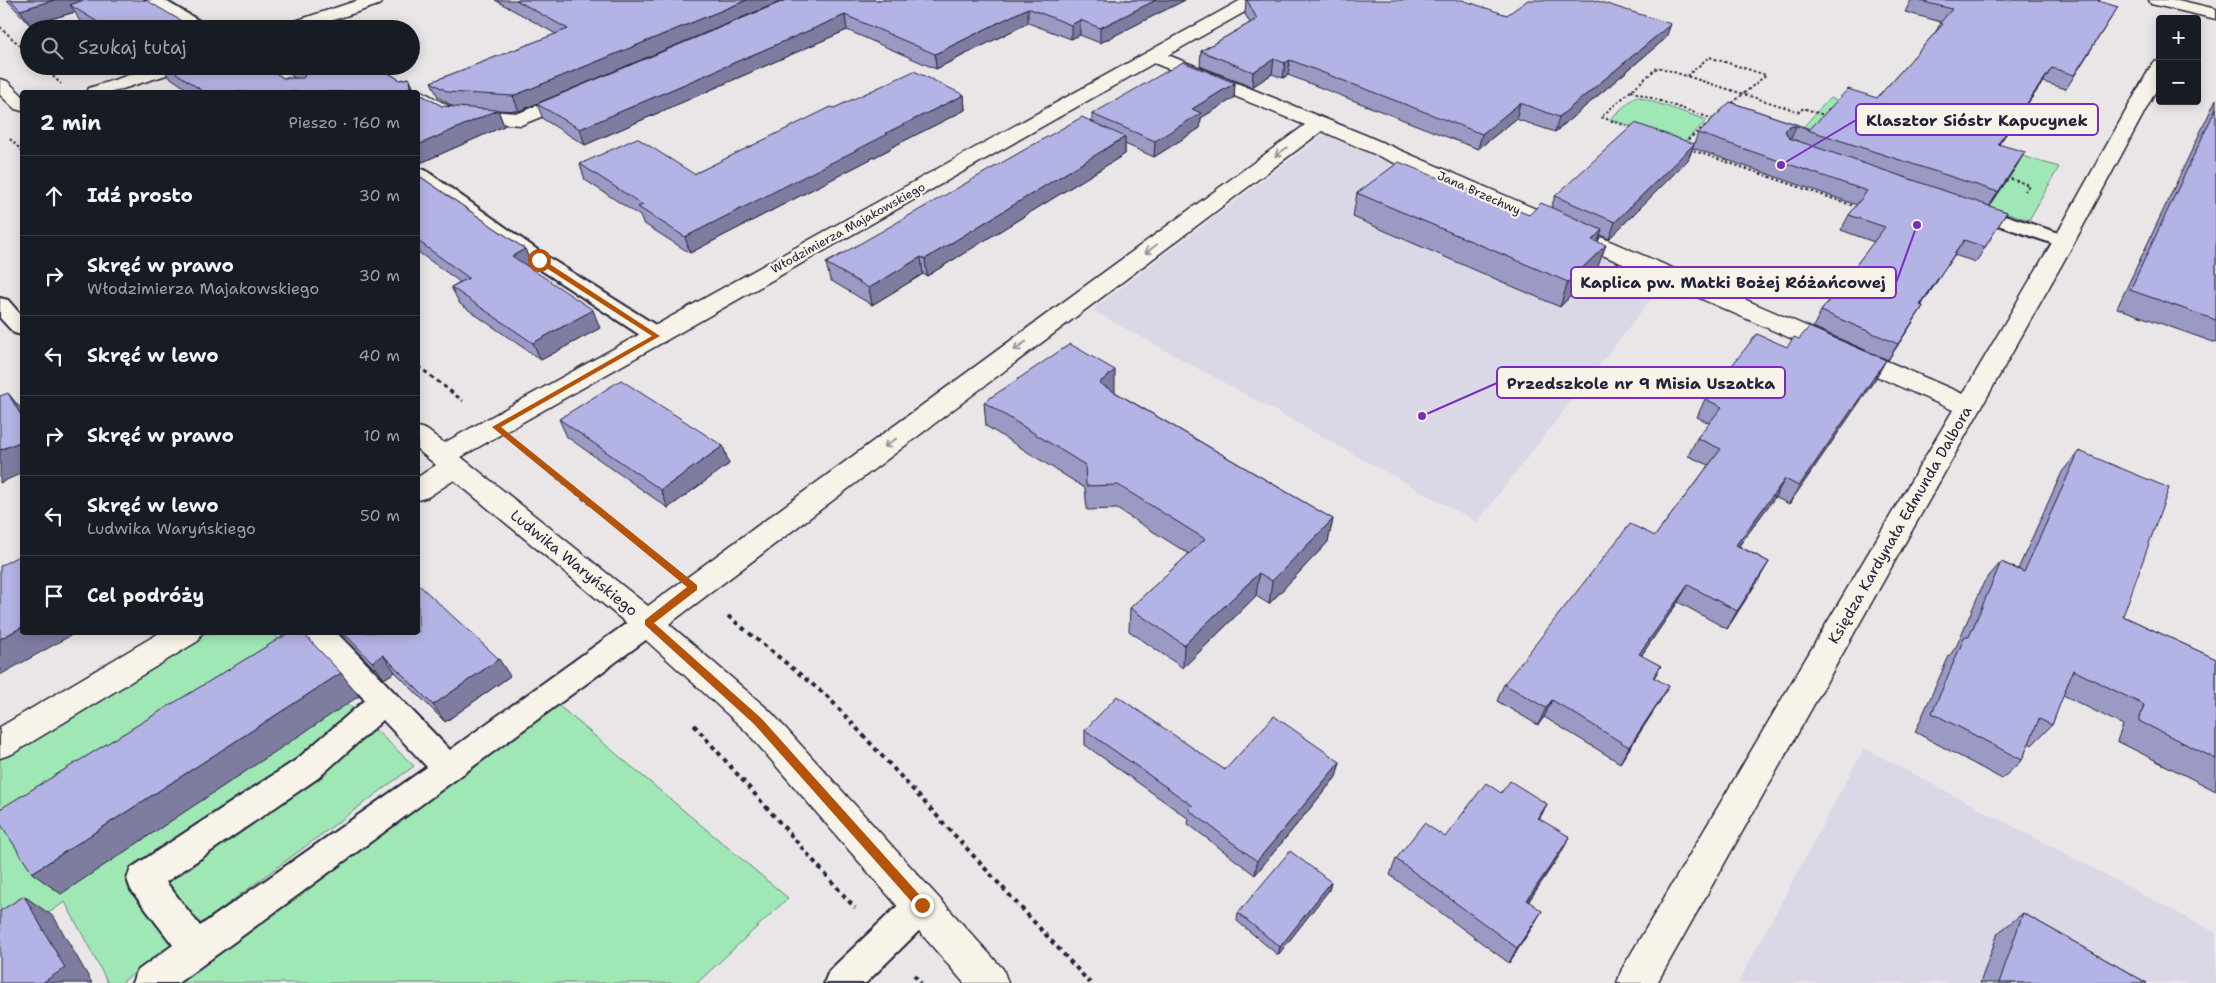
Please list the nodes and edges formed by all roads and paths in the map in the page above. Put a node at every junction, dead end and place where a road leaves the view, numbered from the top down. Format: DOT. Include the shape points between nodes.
graph roads {
  1 [pos="153,0"];
  2 [pos="375,0"];
  3 [pos="1254,0"];
  4 [pos="2157,0"];
  5 [pos="2188,14"];
  6 [pos="2216,14"];
  7 [pos="188,20"];
  8 [pos="320,20"];
  9 [pos="0,28"];
  10 [pos="20,46"];
  11 [pos="1154,56"];
  12 [pos="2156,73"];
  13 [pos="52,75"];
  14 [pos="148,75"];
  15 [pos="1687,76"];
  16 [pos="0,85"];
  17 [pos="64,86"];
  18 [pos="593,88"];
  19 [pos="102,90"];
  20 [pos="1631,91"];
  21 [pos="1743,94"];
  22 [pos="420,95"];
  23 [pos="20,103"];
  24 [pos="1728,106"];
  25 [pos="1830,117"];
  26 [pos="1320,123"];
  27 [pos="1636,130"];
  28 [pos="2013,174"];
  29 [pos="420,175"];
  30 [pos="2004,176"];
  31 [pos="2012,179"];
  32 [pos="2008,182"];
  33 [pos="2024,193"];
  34 [pos="1955,204"];
  35 [pos="1854,206"];
  36 [pos="2064,241"];
  37 [pos="0,305"];
  38 [pos="20,326"];
  39 [pos="657,336"];
  40 [pos="420,368"];
  41 [pos="1968,406"];
  42 [pos="496,427"];
  43 [pos="420,438"];
  44 [pos="448,462"];
  45 [pos="420,488"];
  46 [pos="694,588"];
  47 [pos="648,623"];
  48 [pos="182,635"];
  49 [pos="321,635"];
  50 [pos="383,702"];
  51 [pos="689,720"];
  52 [pos="0,744"];
  53 [pos="448,770"];
  54 [pos="922,905"];
  55 [pos="884,941"];
  56 [pos="196,949"];
  57 [pos="149,983"];
  58 [pos="841,983"];
  59 [pos="921,983"];
  60 [pos="989,983"];
  61 [pos="1090,983"];
  62 [pos="1636,983"];
  1 -- 7 [label="lane"];
  2 -- 8 [label="street"];
  3 -- 11 [label="street, Włodzimierza Majakowskiego"];
  4 -- 5 [label="street"];
  5 -- 6 [label="street"];
  9 -- 10 [label="path"];
  11 -- 26 [label="street, Jana Brzechwy"];
  11 -- 39 [label="street, Włodzimierza Majakowskiego"];
  12 -- 36 [label="street, Księdza Kardynała Edmunda Dalbora"];
  13 -- 17 [label="path"];
  14 -- 19 [label="street"];
  15 -- 20 [label="path" via="1658,67"];
  15 -- 21 [label="path"];
  15 -- 21 [label="path" via="1709,57 1766,75"];
  16 -- 23 [label="street"];
  18 -- 22 [label="street" via="521,119 450,114"];
  20 -- 27 [label="path" via="1601,117"];
  20 -- 35 [label="path" via="1714,119 1681,146"];
  21 -- 24 [label="path"];
  21 -- 25 [label="path" via="1800,112 1802,108"];
  26 -- 41 [label="street, Jana Brzechwy"];
  26 -- 46 [label="street, one-way"];
  28 -- 31 [label="path"];
  29 -- 39 [label="lane" via="539,260"];
  30 -- 31 [label="path"];
  31 -- 32 [label="path"];
  31 -- 33 [label="path" via="2029,185"];
  34 -- 36 [label="lane"];
  36 -- 41 [label="street, Księdza Kardynała Edmunda Dalbora"];
  37 -- 38 [label="lane"];
  39 -- 42 [label="street, Włodzimierza Majakowskiego"];
  40 -- 42 [label="path"];
  41 -- 62 [label="street, Księdza Kardynała Edmunda Dalbora"];
  42 -- 44 [label="street, Włodzimierza Majakowskiego"];
  42 -- 46 [label="path"];
  43 -- 44 [label="street, Ludwika Waryńskiego"];
  44 -- 45 [label="street, Włodzimierza Majakowskiego"];
  44 -- 47 [label="street, Ludwika Waryńskiego"];
  46 -- 47 [label="street"];
  46 -- 61 [label="path" via="828,697"];
  47 -- 53 [label="lane"];
  47 -- 54 [label="street, Ludwika Waryńskiego" via="758,721"];
  48 -- 52 [label="street"];
  49 -- 50 [label="lane"];
  50 -- 53 [label="lane"];
  50 -- 56 [label="lane" via="308,769 144,879"];
  51 -- 55 [label="path"];
  53 -- 56 [label="lane"];
  54 -- 55 [label="lane"];
  54 -- 60 [label="street, Ludwika Waryńskiego"];
  55 -- 58 [label="lane"];
  55 -- 59 [label="path"];
  56 -- 57 [label="lane"];
}
